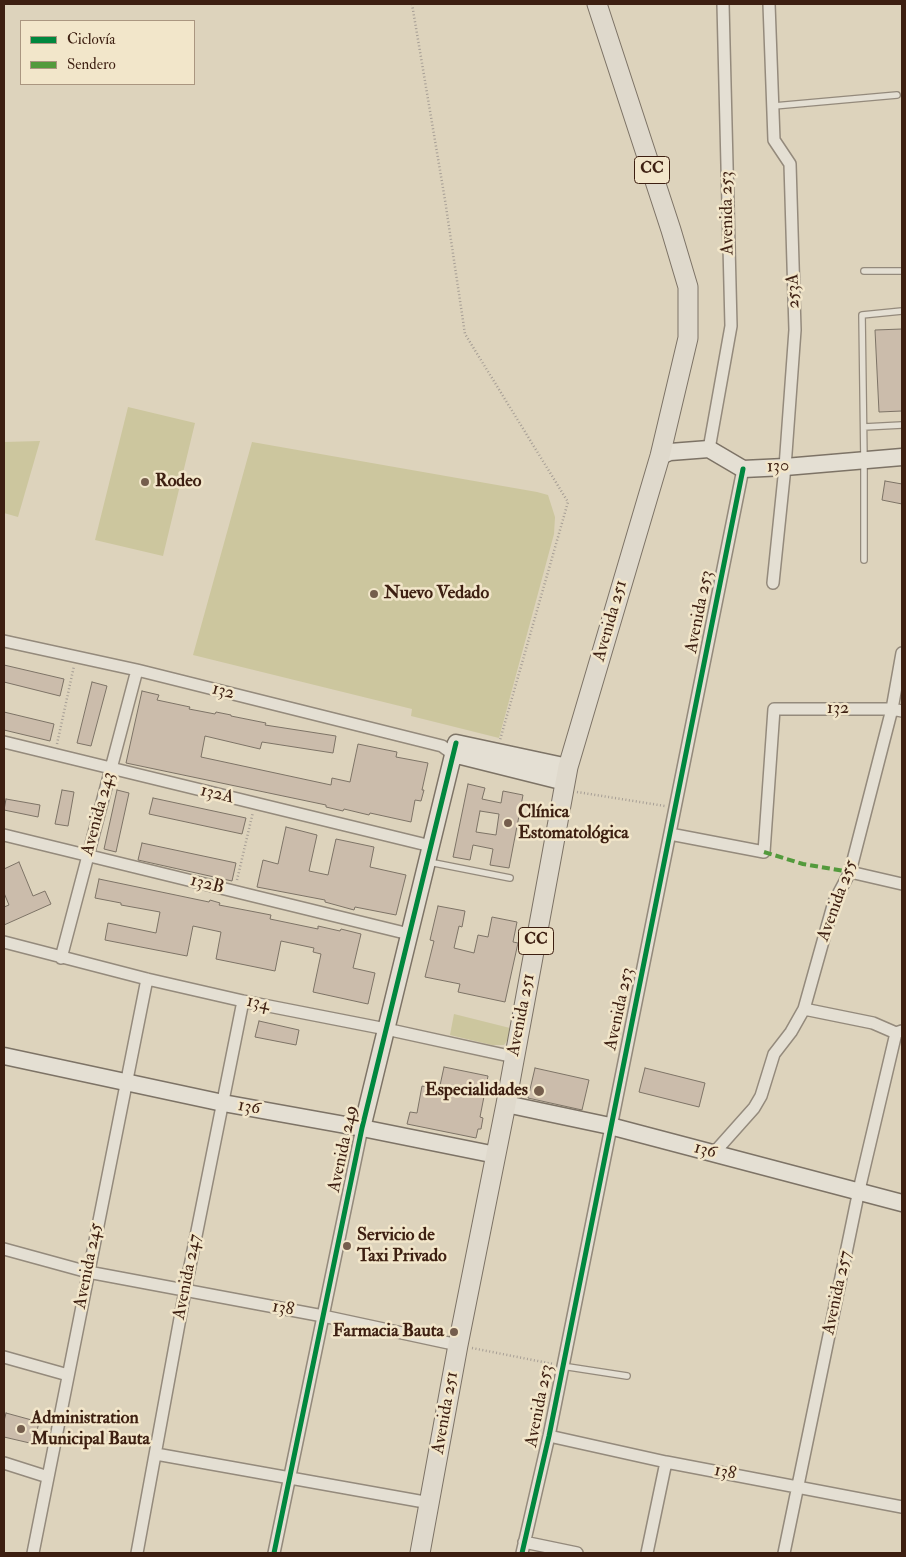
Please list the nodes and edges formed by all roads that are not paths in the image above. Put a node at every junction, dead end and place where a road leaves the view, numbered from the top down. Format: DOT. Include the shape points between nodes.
graph roads {
  1 [pos="597,4"];
  2 [pos="723,4"];
  3 [pos="769,4"];
  4 [pos="897,95"];
  5 [pos="774,106"];
  6 [pos="864,271"];
  7 [pos="902,271"];
  8 [pos="902,311"];
  9 [pos="902,425"];
  10 [pos="864,427"];
  11 [pos="708,449"];
  12 [pos="660,456"];
  13 [pos="902,457"];
  14 [pos="864,461"];
  15 [pos="784,467"];
  16 [pos="743,469"];
  17 [pos="864,560"];
  18 [pos="773,583"];
  19 [pos="4,641"];
  20 [pos="902,653"];
  21 [pos="137,670"];
  22 [pos="897,710"];
  23 [pos="4,742"];
  24 [pos="451,748"];
  25 [pos="111,769"];
  26 [pos="565,779"];
  27 [pos="670,834"];
  28 [pos="4,835"];
  29 [pos="429,854"];
  30 [pos="88,856"];
  31 [pos="850,872"];
  32 [pos="510,878"];
  33 [pos="902,884"];
  34 [pos="409,934"];
  35 [pos="4,942"];
  36 [pos="62,958"];
  37 [pos="147,979"];
  38 [pos="243,1001"];
  39 [pos="804,1009"];
  40 [pos="386,1028"];
  41 [pos="899,1032"];
  42 [pos="4,1056"];
  43 [pos="514,1057"];
  44 [pos="126,1083"];
  45 [pos="222,1103"];
  46 [pos="506,1104"];
  47 [pos="610,1126"];
  48 [pos="362,1128"];
  49 [pos="713,1154"];
  50 [pos="496,1155"];
  51 [pos="859,1190"];
  52 [pos="902,1203"];
  53 [pos="4,1249"];
  54 [pos="88,1272"];
  55 [pos="185,1291"];
  56 [pos="323,1316"];
  57 [pos="458,1345"];
  58 [pos="4,1356"];
  59 [pos="562,1366"];
  60 [pos="68,1375"];
  61 [pos="627,1376"];
  62 [pos="549,1436"];
  63 [pos="156,1454"];
  64 [pos="666,1462"];
  65 [pos="4,1463"];
  66 [pos="48,1477"];
  67 [pos="290,1478"];
  68 [pos="797,1487"];
  69 [pos="430,1503"];
  70 [pos="902,1507"];
  71 [pos="523,1548"];
  72 [pos="33,1553"];
  73 [pos="137,1553"];
  74 [pos="274,1553"];
  75 [pos="420,1553"];
  76 [pos="577,1553"];
  77 [pos="647,1553"];
  78 [pos="784,1553"];
  1 -- 12 [label="main road, Avenida 251 / CC" via="688,287 688,338"];
  2 -- 11 [label="street, Avenida 253" via="731,326"];
  3 -- 5 [label="street, 253A"];
  4 -- 5 [label="lane"];
  5 -- 15 [label="street, 253A" via="774,140 790,164 795,320"];
  6 -- 7 [label="lane"];
  8 -- 10 [label="lane" via="862,314"];
  9 -- 10 [label="lane"];
  10 -- 14 [label="lane"];
  11 -- 12 [label="street" via="670,452"];
  11 -- 16 [label="street, 130"];
  12 -- 26 [label="main road, Avenida 251 / CC"];
  13 -- 14 [label="street, 130"];
  14 -- 15 [label="street, 130"];
  14 -- 17 [label="lane"];
  15 -- 16 [label="street, 130"];
  15 -- 18 [label="street, 253A"];
  16 -- 27 [label="street, Avenida 253"];
  19 -- 21 [label="street, 132"];
  20 -- 22 [label="street, Avenida 255"];
  21 -- 24 [label="street, 132"];
  21 -- 25 [label="street, Avenida 243"];
  22 -- 27 [label="street, 132" via="774,709 764,852"];
  22 -- 31 [label="street, Avenida 255"];
  23 -- 25 [label="street, 132A"];
  24 -- 26 [label="street, 132"];
  24 -- 26 [label="street, 132" via="496,751"];
  24 -- 29 [label="street, Avenida 249"];
  25 -- 29 [label="street, 132A" via="254,804"];
  25 -- 30 [label="street, Avenida 243"];
  26 -- 43 [label="main road, Avenida 251 / CC"];
  27 -- 47 [label="street, Avenida 253"];
  28 -- 30 [label="street, 132B"];
  29 -- 32 [label="lane"];
  29 -- 34 [label="street, Avenida 249"];
  30 -- 34 [label="street, 132B"];
  30 -- 36 [label="street, Avenida 243"];
  31 -- 33 [label="street"];
  31 -- 39 [label="street, Avenida 255" via="834,902"];
  34 -- 40 [label="street, Avenida 249"];
  35 -- 36 [label="street, 134"];
  36 -- 37 [label="street, 134"];
  37 -- 38 [label="street, 134"];
  37 -- 44 [label="street, Avenida 245"];
  38 -- 40 [label="street, 134"];
  38 -- 45 [label="street, Avenida 247"];
  39 -- 41 [label="street" via="873,1023"];
  39 -- 49 [label="street, Avenida 255" via="774,1054 754,1108"];
  40 -- 43 [label="street, 134"];
  40 -- 48 [label="street, Avenida 249"];
  41 -- 51 [label="street, Avenida 257"];
  42 -- 44 [label="street, 136"];
  43 -- 46 [label="main road, Avenida 251 / CC"];
  44 -- 45 [label="street, 136"];
  44 -- 54 [label="street, Avenida 245"];
  45 -- 48 [label="street, 136"];
  45 -- 55 [label="street, Avenida 247"];
  46 -- 47 [label="street, 136"];
  46 -- 50 [label="main road, Avenida 251 / CC"];
  47 -- 49 [label="street, 136"];
  47 -- 59 [label="street, Avenida 253"];
  48 -- 50 [label="street, 136"];
  48 -- 56 [label="street, Avenida 249"];
  49 -- 51 [label="street, 136"];
  50 -- 57 [label="main road, Avenida 251 / CC"];
  51 -- 52 [label="street, 136"];
  51 -- 68 [label="street, Avenida 257"];
  53 -- 54 [label="street, 138"];
  54 -- 55 [label="street, 138"];
  54 -- 60 [label="street, Avenida 245"];
  55 -- 56 [label="street, 138"];
  55 -- 63 [label="street, Avenida 247"];
  56 -- 57 [label="street, 138"];
  56 -- 67 [label="street, Avenida 249"];
  57 -- 69 [label="main road, Avenida 251 / CC"];
  58 -- 60 [label="street"];
  59 -- 61 [label="lane"];
  59 -- 62 [label="street, Avenida 253"];
  60 -- 66 [label="street, Avenida 245"];
  62 -- 64 [label="street, 138"];
  62 -- 71 [label="street, Avenida 253"];
  63 -- 67 [label="street"];
  63 -- 73 [label="street, Avenida 247"];
  64 -- 68 [label="street, 138"];
  64 -- 77 [label="street"];
  65 -- 66 [label="street"];
  66 -- 72 [label="street, Avenida 245"];
  67 -- 69 [label="street"];
  67 -- 74 [label="street, Avenida 249"];
  68 -- 70 [label="street, 138"];
  68 -- 78 [label="street, Avenida 257"];
  69 -- 75 [label="main road, Avenida 251 / CC"];
  71 -- 76 [label="street"];
}
